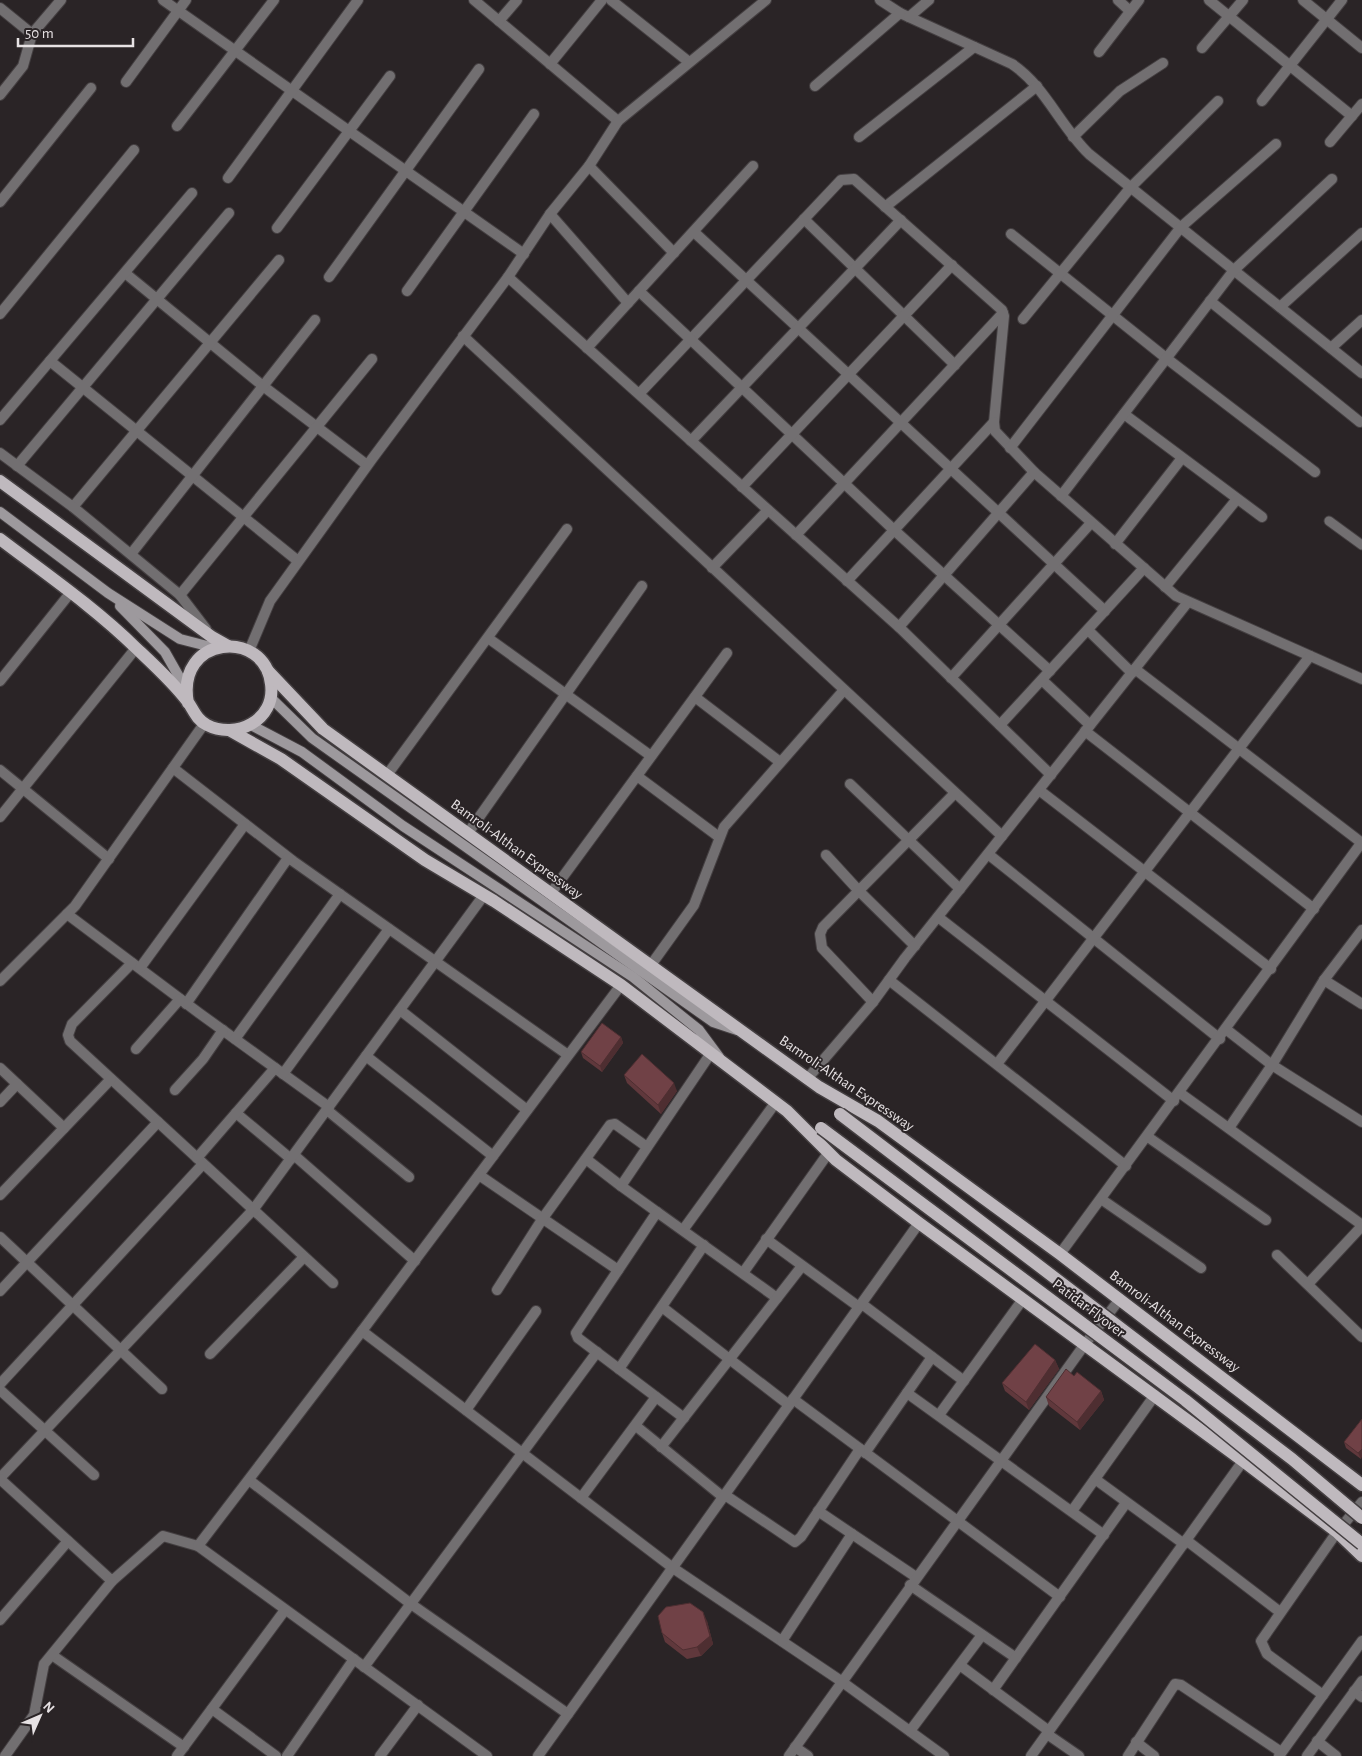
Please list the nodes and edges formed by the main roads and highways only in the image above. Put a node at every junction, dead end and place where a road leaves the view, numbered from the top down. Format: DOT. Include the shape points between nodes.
graph roads {
  1 [pos="0,481"];
  2 [pos="0,512"];
  3 [pos="1,542"];
  4 [pos="108,593"];
  5 [pos="213,642"];
  6 [pos="268,671"];
  7 [pos="186,689"];
  8 [pos="271,698"];
  9 [pos="188,702"];
  10 [pos="251,725"];
  11 [pos="231,731"];
  12 [pos="743,1031"];
  13 [pos="723,1062"];
  14 [pos="819,1087"];
  15 [pos="787,1111"];
  16 [pos="1362,1484"];
  17 [pos="1362,1518"];
  18 [pos="1362,1544"];
  19 [pos="1362,1556"];
  1 -- 5 [label="main road"];
  2 -- 4 [label="main road"];
  3 -- 9 [label="main road" via="71,592 136,648"];
  4 -- 5 [label="main road" via="180,639"];
  4 -- 7 [label="main road" via="165,652"];
  5 -- 6 [label="main road" via="249,651"];
  5 -- 7 [label="main road" via="194,664"];
  6 -- 8 [label="main road" via="272,684"];
  6 -- 12 [label="main road, Bamroli-Althan Expressway" via="323,729"];
  7 -- 9 [label="main road"];
  8 -- 10 [label="main road" via="265,711"];
  8 -- 12 [label="main road" via="312,738 712,1022"];
  9 -- 11 [label="main road" via="204,724 217,730"];
  10 -- 11 [label="main road"];
  10 -- 13 [label="main road" via="302,752 404,826 633,977 699,1030"];
  11 -- 13 [label="main road" via="281,759 425,860 620,985"];
  12 -- 14 [label="main road, Bamroli-Althan Expressway"];
  13 -- 15 [label="main road"];
  14 -- 16 [label="main road, Bamroli-Althan Expressway" via="878,1121 1060,1254"];
  14 -- 17 [label="main road, Patidar Flyover, bridge" via="840,1114 1292,1459"];
  15 -- 18 [label="main road, Patidar Flyover, bridge" via="821,1128 1174,1392"];
  15 -- 19 [label="main road" via="828,1152 919,1223 1243,1461 1337,1532"];
}
